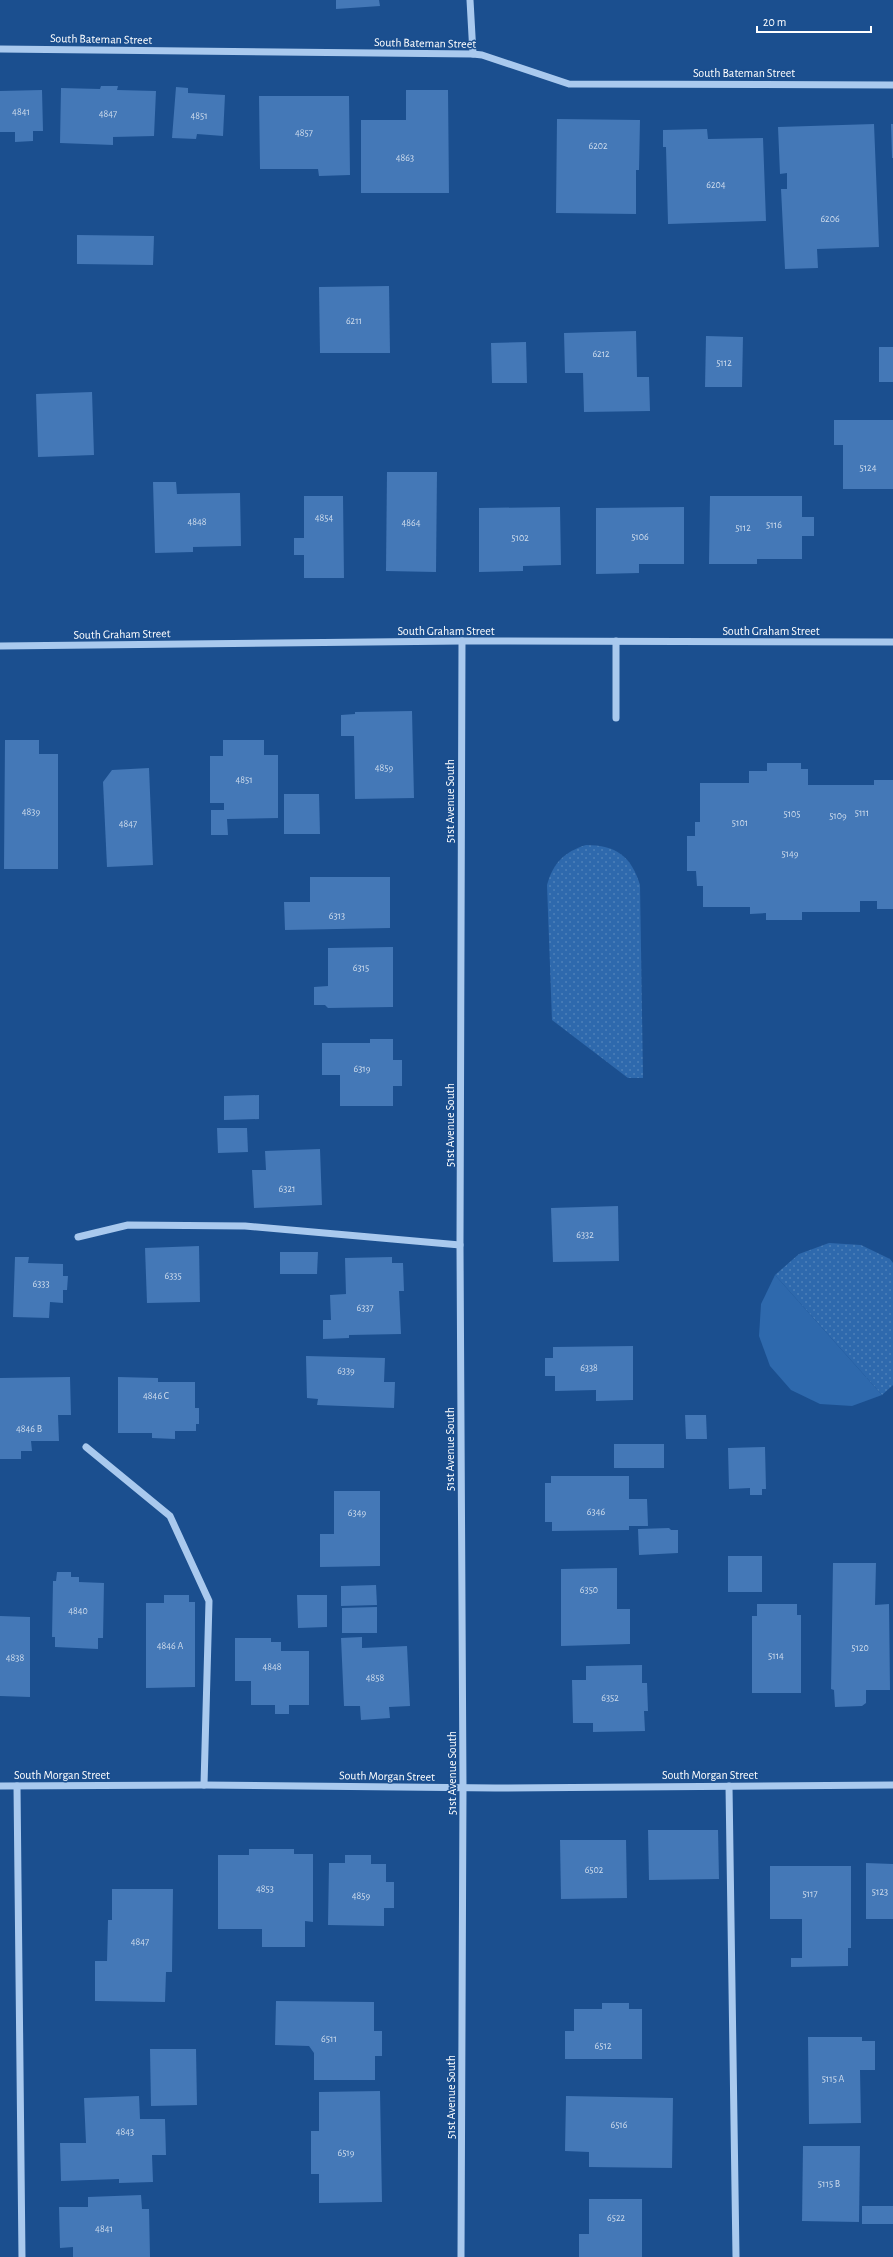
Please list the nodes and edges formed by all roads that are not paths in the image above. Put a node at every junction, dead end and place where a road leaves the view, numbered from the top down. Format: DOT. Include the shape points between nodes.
graph roads {
  1 [pos="470,0"];
  2 [pos="0,49"];
  3 [pos="472,54"];
  4 [pos="893,85"];
  5 [pos="462,641"];
  6 [pos="616,641"];
  7 [pos="893,642"];
  8 [pos="0,646"];
  9 [pos="616,718"];
  10 [pos="78,1237"];
  11 [pos="460,1245"];
  12 [pos="86,1447"];
  13 [pos="204,1785"];
  14 [pos="893,1785"];
  15 [pos="0,1786"];
  16 [pos="17,1786"];
  17 [pos="729,1786"];
  18 [pos="463,1788"];
  19 [pos="736,2256"];
  20 [pos="22,2257"];
  21 [pos="461,2257"];
  1 -- 3 [label="street"];
  2 -- 3 [label="street, South Bateman Street"];
  3 -- 4 [label="street, South Bateman Street" via="569,84"];
  5 -- 6 [label="street, South Graham Street"];
  5 -- 8 [label="street, South Graham Street"];
  5 -- 11 [label="street, 51st Avenue South"];
  6 -- 7 [label="street, South Graham Street"];
  6 -- 9 [label="street"];
  10 -- 11 [label="street" via="128,1225 246,1226"];
  11 -- 18 [label="street, 51st Avenue South"];
  12 -- 13 [label="street" via="170,1516 209,1601"];
  13 -- 16 [label="street, South Morgan Street"];
  13 -- 18 [label="street, South Morgan Street"];
  14 -- 17 [label="street, South Morgan Street"];
  15 -- 16 [label="street, South Morgan Street"];
  16 -- 20 [label="street"];
  17 -- 18 [label="street, South Morgan Street"];
  17 -- 19 [label="street"];
  18 -- 21 [label="street, 51st Avenue South"];
}
